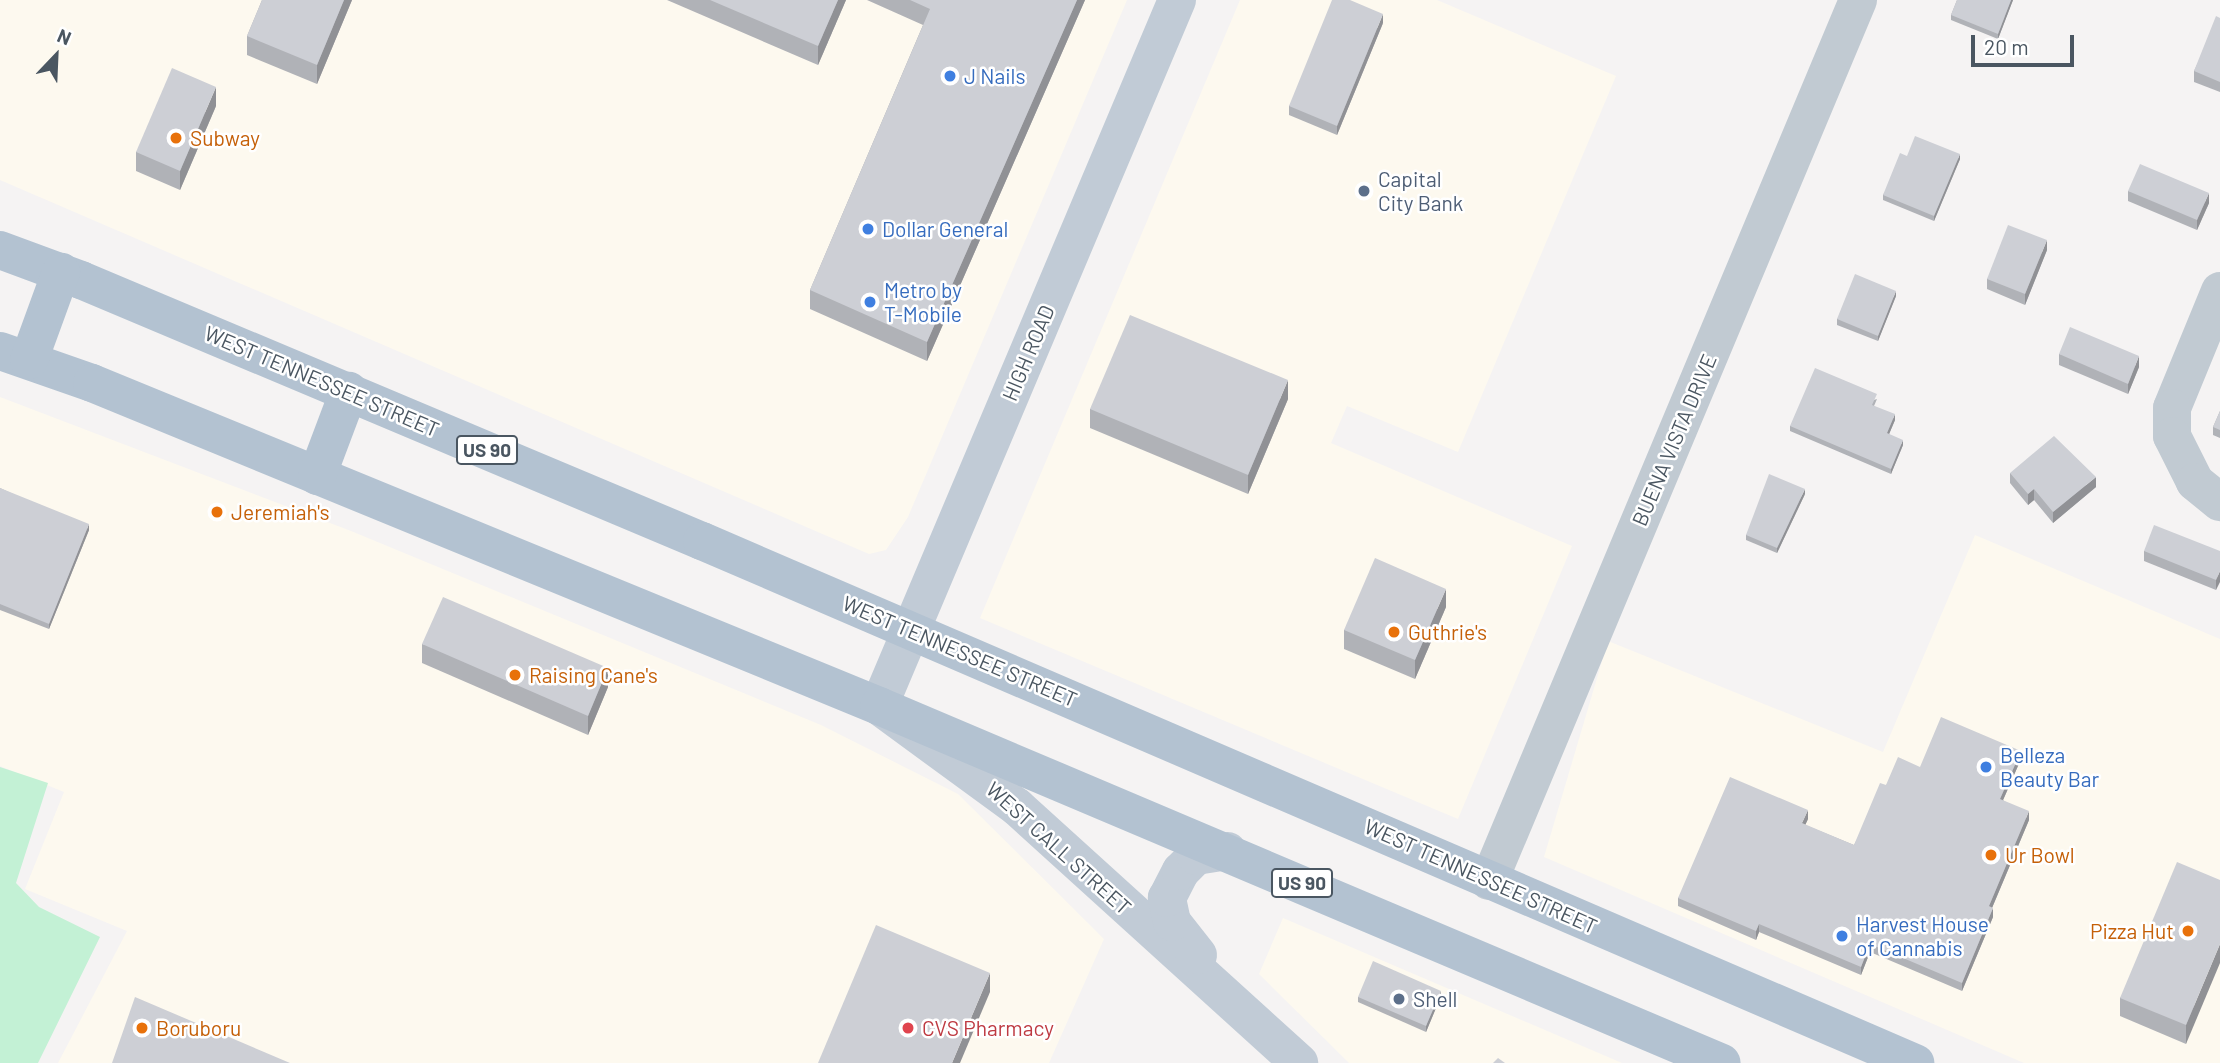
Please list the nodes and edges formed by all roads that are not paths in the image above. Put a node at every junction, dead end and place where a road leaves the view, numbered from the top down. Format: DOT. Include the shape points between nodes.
graph roads {
  1 [pos="1177,0"];
  2 [pos="1858,0"];
  3 [pos="0,250"];
  4 [pos="61,272"];
  5 [pos="2220,291"];
  6 [pos="15,356"];
  7 [pos="349,391"];
  8 [pos="317,476"];
  9 [pos="2220,502"];
  10 [pos="912,630"];
  11 [pos="879,706"];
  12 [pos="1228,851"];
  13 [pos="1489,881"];
  14 [pos="1232,998"];
  15 [pos="1299,1063"];
  16 [pos="1723,1063"];
  17 [pos="1915,1063"];
  1 -- 10 [label="street, HIGH ROAD"];
  2 -- 13 [label="street, BUENA VISTA DRIVE"];
  3 -- 4 [label="main road, WEST TENNESSEE STREET / US 90"];
  4 -- 6 [label="main road"];
  4 -- 7 [label="main road, WEST TENNESSEE STREET / US 90"];
  5 -- 9 [label="street" via="2172,408 2172,427 2195,482"];
  6 -- 8 [label="main road, US 90"];
  7 -- 8 [label="main road"];
  7 -- 10 [label="main road, WEST TENNESSEE STREET / US 90"];
  8 -- 11 [label="main road, US 90"];
  10 -- 11 [label="street, HIGH ROAD"];
  10 -- 13 [label="main road, WEST TENNESSEE STREET / US 90"];
  11 -- 12 [label="main road, US 90"];
  11 -- 14 [label="street, WEST CALL STREET" via="1017,807 1099,885"];
  12 -- 14 [label="street, WEST CALL STREET" via="1196,856 1181,871 1167,898 1172,922"];
  12 -- 16 [label="main road, US 90"];
  13 -- 17 [label="main road, WEST TENNESSEE STREET / US 90"];
  14 -- 15 [label="street, WEST CALL STREET"];
}
